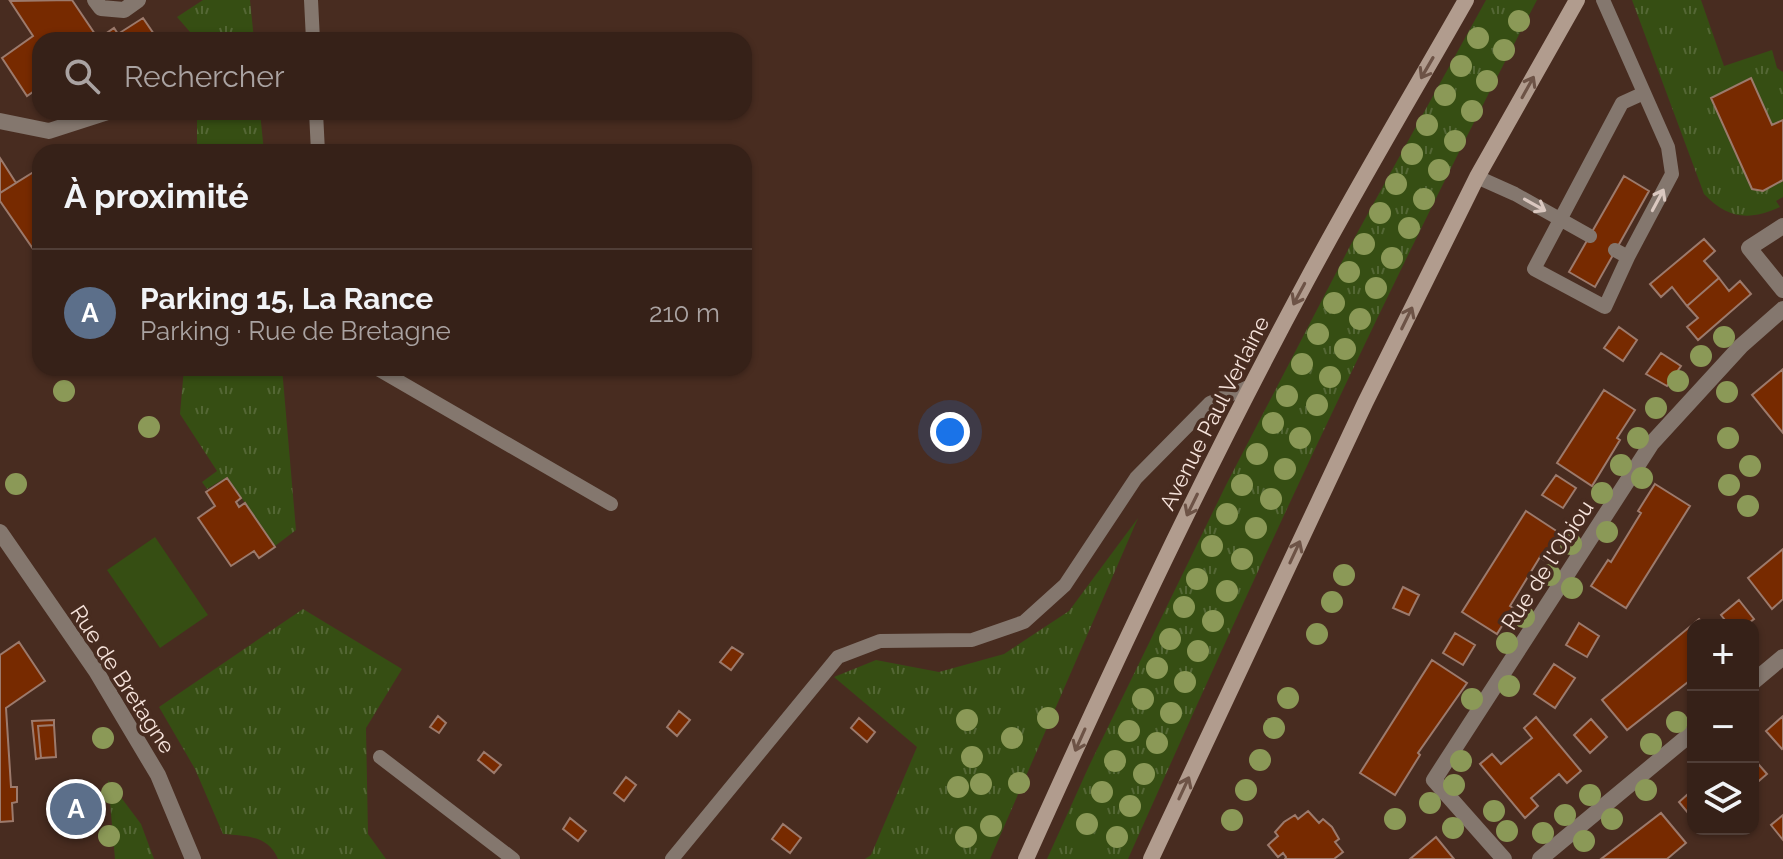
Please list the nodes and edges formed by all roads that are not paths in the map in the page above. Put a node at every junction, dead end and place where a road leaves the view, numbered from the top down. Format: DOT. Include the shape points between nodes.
graph roads {
  1 [pos="95,0"];
  2 [pos="138,0"];
  3 [pos="311,0"];
  4 [pos="1466,0"];
  5 [pos="1577,0"];
  6 [pos="1603,0"];
  7 [pos="1568,8"];
  8 [pos="313,32"];
  9 [pos="1644,93"];
  10 [pos="83,120"];
  11 [pos="316,120"];
  12 [pos="0,121"];
  13 [pos="318,144"];
  14 [pos="1477,177"];
  15 [pos="1561,219"];
  16 [pos="1783,226"];
  17 [pos="1590,236"];
  18 [pos="1783,290"];
  19 [pos="1783,309"];
  20 [pos="390,376"];
  21 [pos="1251,386"];
  22 [pos="611,504"];
  23 [pos="0,532"];
  24 [pos="1783,657"];
  25 [pos="1759,677"];
  26 [pos="1687,737"];
  27 [pos="380,757"];
  28 [pos="193,859"];
  29 [pos="513,859"];
  30 [pos="672,859"];
  31 [pos="1026,859"];
  32 [pos="1151,859"];
  33 [pos="1504,859"];
  34 [pos="1540,859"];
  1 -- 2 [label="street" via="101,8 124,10"];
  3 -- 8 [label="lane"];
  4 -- 21 [label="main road, Avenue Paul Verlaine, one-way"];
  5 -- 7 [label="main road"];
  6 -- 9 [label="lane"];
  14 -- 7 [label="main road, one-way"];
  9 -- 15 [label="lane" via="1622,103"];
  15 -- 9 [label="lane, one-way" via="1534,269 1605,307 1622,253 1672,174 1668,147"];
  10 -- 12 [label="street" via="49,131"];
  11 -- 13 [label="lane"];
  14 -- 15 [label="lane, one-way"];
  32 -- 14 [label="main road, one-way"];
  15 -- 17 [label="lane"];
  16 -- 18 [label="street" via="1749,248"];
  19 -- 33 [label="street, Rue de l'Obiou" via="1741,346 1652,443 1434,780"];
  20 -- 22 [label="lane"];
  21 -- 30 [label="lane" via="1210,403 1136,478 1065,585 1024,622 972,640 880,641 838,657"];
  21 -- 31 [label="main road, Avenue Paul Verlaine, one-way" via="1117,657"];
  23 -- 28 [label="street, Rue de Bretagne" via="96,671 151,764"];
  24 -- 25 [label="street"];
  26 -- 34 [label="street"];
  27 -- 29 [label="lane"];
}
